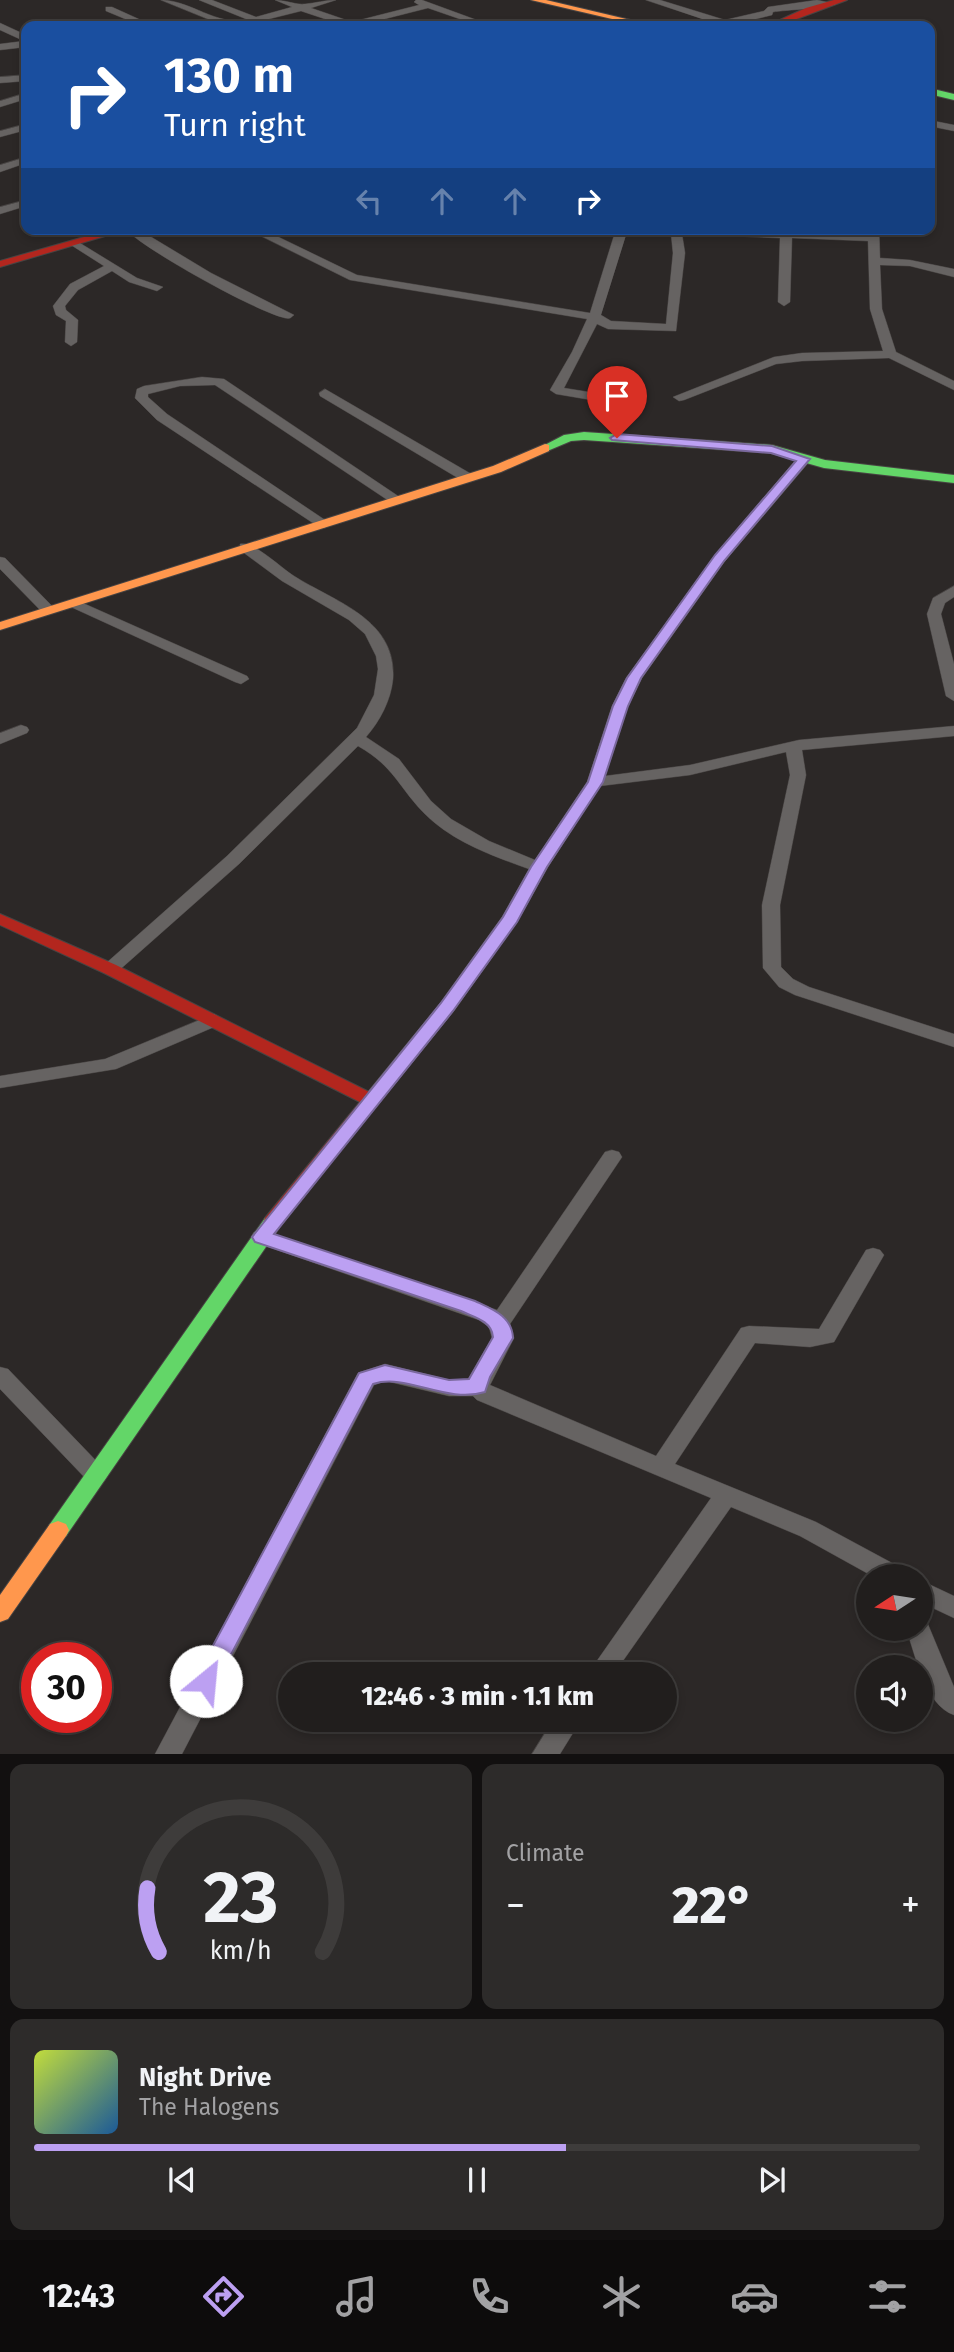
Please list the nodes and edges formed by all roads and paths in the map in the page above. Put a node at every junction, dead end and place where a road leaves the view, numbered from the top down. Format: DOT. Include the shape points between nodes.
graph roads {
  1 [pos="166,0"];
  2 [pos="204,0"];
  3 [pos="280,0"];
  4 [pos="331,0"];
  5 [pos="414,0"];
  6 [pos="535,0"];
  7 [pos="651,0"];
  8 [pos="760,0"];
  9 [pos="837,2"];
  10 [pos="429,5"];
  11 [pos="301,8"];
  12 [pos="109,9"];
  13 [pos="768,10"];
  14 [pos="593,15"];
  15 [pos="256,20"];
  16 [pos="137,21"];
  17 [pos="219,21"];
  18 [pos="252,21"];
  19 [pos="339,21"];
  20 [pos="367,21"];
  21 [pos="474,21"];
  22 [pos="616,21"];
  23 [pos="625,21"];
  24 [pos="711,21"];
  25 [pos="738,21"];
  26 [pos="783,21"];
  27 [pos="0,26"];
  28 [pos="21,38"];
  29 [pos="21,42"];
  30 [pos="0,47"];
  31 [pos="21,78"];
  32 [pos="0,80"];
  33 [pos="935,92"];
  34 [pos="954,97"];
  35 [pos="21,98"];
  36 [pos="0,104"];
  37 [pos="935,124"];
  38 [pos="21,128"];
  39 [pos="954,128"];
  40 [pos="0,134"];
  41 [pos="21,162"];
  42 [pos="0,169"];
  43 [pos="21,205"];
  44 [pos="0,211"];
  45 [pos="103,235"];
  46 [pos="140,235"];
  47 [pos="265,235"];
  48 [pos="620,235"];
  49 [pos="677,235"];
  50 [pos="786,235"];
  51 [pos="873,235"];
  52 [pos="75,243"];
  53 [pos="874,261"];
  54 [pos="0,264"];
  55 [pos="111,267"];
  56 [pos="954,273"];
  57 [pos="157,287"];
  58 [pos="785,302"];
  59 [pos="288,315"];
  60 [pos="595,317"];
  61 [pos="71,342"];
  62 [pos="891,354"];
  63 [pos="954,386"];
  64 [pos="325,393"];
  65 [pos="680,397"];
  66 [pos="621,401"];
  67 [pos="804,459"];
  68 [pos="468,478"];
  69 [pos="954,479"];
  70 [pos="397,500"];
  71 [pos="324,524"];
  72 [pos="245,547"];
  73 [pos="0,561"];
  74 [pos="954,590"];
  75 [pos="76,604"];
  76 [pos="48,611"];
  77 [pos="0,626"];
  78 [pos="242,679"];
  79 [pos="954,696"];
  80 [pos="952,727"];
  81 [pos="21,730"];
  82 [pos="356,738"];
  83 [pos="0,739"];
  84 [pos="793,746"];
  85 [pos="595,782"];
  86 [pos="539,867"];
  87 [pos="0,919"];
  88 [pos="110,969"];
  89 [pos="214,1020"];
  90 [pos="954,1041"];
  91 [pos="0,1082"];
  92 [pos="371,1100"];
  93 [pos="612,1157"];
  94 [pos="261,1237"];
  95 [pos="873,1255"];
  96 [pos="499,1323"];
  97 [pos="0,1375"];
  98 [pos="478,1387"];
  99 [pos="660,1468"];
  100 [pos="96,1475"];
  101 [pos="726,1495"];
  102 [pos="872,1564"];
  103 [pos="933,1597"];
  104 [pos="954,1608"];
  105 [pos="0,1613"];
  106 [pos="923,1642"];
  107 [pos="608,1662"];
  108 [pos="954,1704"];
  109 [pos="560,1732"];
  110 [pos="168,1754"];
  111 [pos="545,1754"];
  1 -- 17 [label="street"];
  2 -- 15 [label="street"];
  3 -- 11 [label="street"];
  4 -- 11 [label="street"];
  5 -- 10 [label="street"];
  6 -- 14 [label="street"];
  7 -- 24 [label="street"];
  8 -- 13 [label="street"];
  9 -- 13 [label="street"];
  9 -- 26 [label="street"];
  10 -- 20 [label="street"];
  10 -- 21 [label="street"];
  11 -- 15 [label="street"];
  11 -- 19 [label="street"];
  12 -- 16 [label="street"];
  13 -- 25 [label="street"];
  14 -- 22 [label="street"];
  14 -- 23 [label="street"];
  15 -- 18 [label="street"];
  27 -- 28 [label="street"];
  29 -- 30 [label="street"];
  31 -- 32 [label="street"];
  33 -- 34 [label="street"];
  35 -- 36 [label="street"];
  37 -- 39 [label="street"];
  38 -- 40 [label="street"];
  41 -- 42 [label="street"];
  43 -- 44 [label="street"];
  45 -- 52 [label="street"];
  46 -- 59 [label="street" via="256,303"];
  47 -- 60 [label="street" via="355,278"];
  48 -- 60 [label="street"];
  49 -- 60 [label="street" via="680,253 672,328 608,325"];
  50 -- 58 [label="street"];
  51 -- 53 [label="street"];
  52 -- 54 [label="street"];
  52 -- 55 [label="street"];
  53 -- 56 [label="street"];
  53 -- 62 [label="street" via="874,303"];
  55 -- 57 [label="street" via="132,280"];
  55 -- 61 [label="street" via="74,287 59,306 72,320"];
  60 -- 66 [label="street" via="576,360 556,390"];
  62 -- 63 [label="street"];
  62 -- 65 [label="street" via="774,361"];
  64 -- 68 [label="street"];
  67 -- 68 [label="street" via="772,449 584,436 568,438"];
  67 -- 69 [label="street" via="855,470"];
  67 -- 85 [label="street" via="720,558 634,678"];
  68 -- 70 [label="street"];
  70 -- 71 [label="street"];
  70 -- 71 [label="street" via="219,382 142,392 147,406 162,417"];
  71 -- 72 [label="street"];
  72 -- 75 [label="street"];
  72 -- 82 [label="street" via="370,631 384,654 387,675 372,719"];
  73 -- 76 [label="street"];
  74 -- 79 [label="street" via="938,601 934,614"];
  75 -- 76 [label="street"];
  75 -- 78 [label="street"];
  76 -- 77 [label="street"];
  80 -- 84 [label="street"];
  81 -- 83 [label="street"];
  82 -- 86 [label="street" via="394,763 432,812 454,830"];
  82 -- 88 [label="street" via="233,860"];
  84 -- 85 [label="street" via="690,770"];
  84 -- 90 [label="street" via="798,775 771,905 772,968 802,991"];
  85 -- 86 [label="street"];
  86 -- 92 [label="street" via="511,918 455,996"];
  87 -- 88 [label="street"];
  88 -- 89 [label="street"];
  89 -- 91 [label="street" via="109,1065"];
  89 -- 92 [label="street"];
  92 -- 94 [label="street"];
  93 -- 96 [label="street"];
  94 -- 96 [label="street" via="468,1306"];
  94 -- 100 [label="street"];
  95 -- 99 [label="street" via="826,1336 749,1334"];
  96 -- 98 [label="street" via="503,1338"];
  97 -- 100 [label="street"];
  98 -- 99 [label="street" via="498,1401"];
  98 -- 110 [label="street" via="449,1388 385,1372 366,1378"];
  99 -- 101 [label="street"];
  100 -- 105 [label="street"];
  101 -- 102 [label="street" via="808,1529"];
  101 -- 107 [label="street"];
  103 -- 104 [label="street"];
  106 -- 108 [label="street" via="943,1692"];
  109 -- 111 [label="street"];
}
